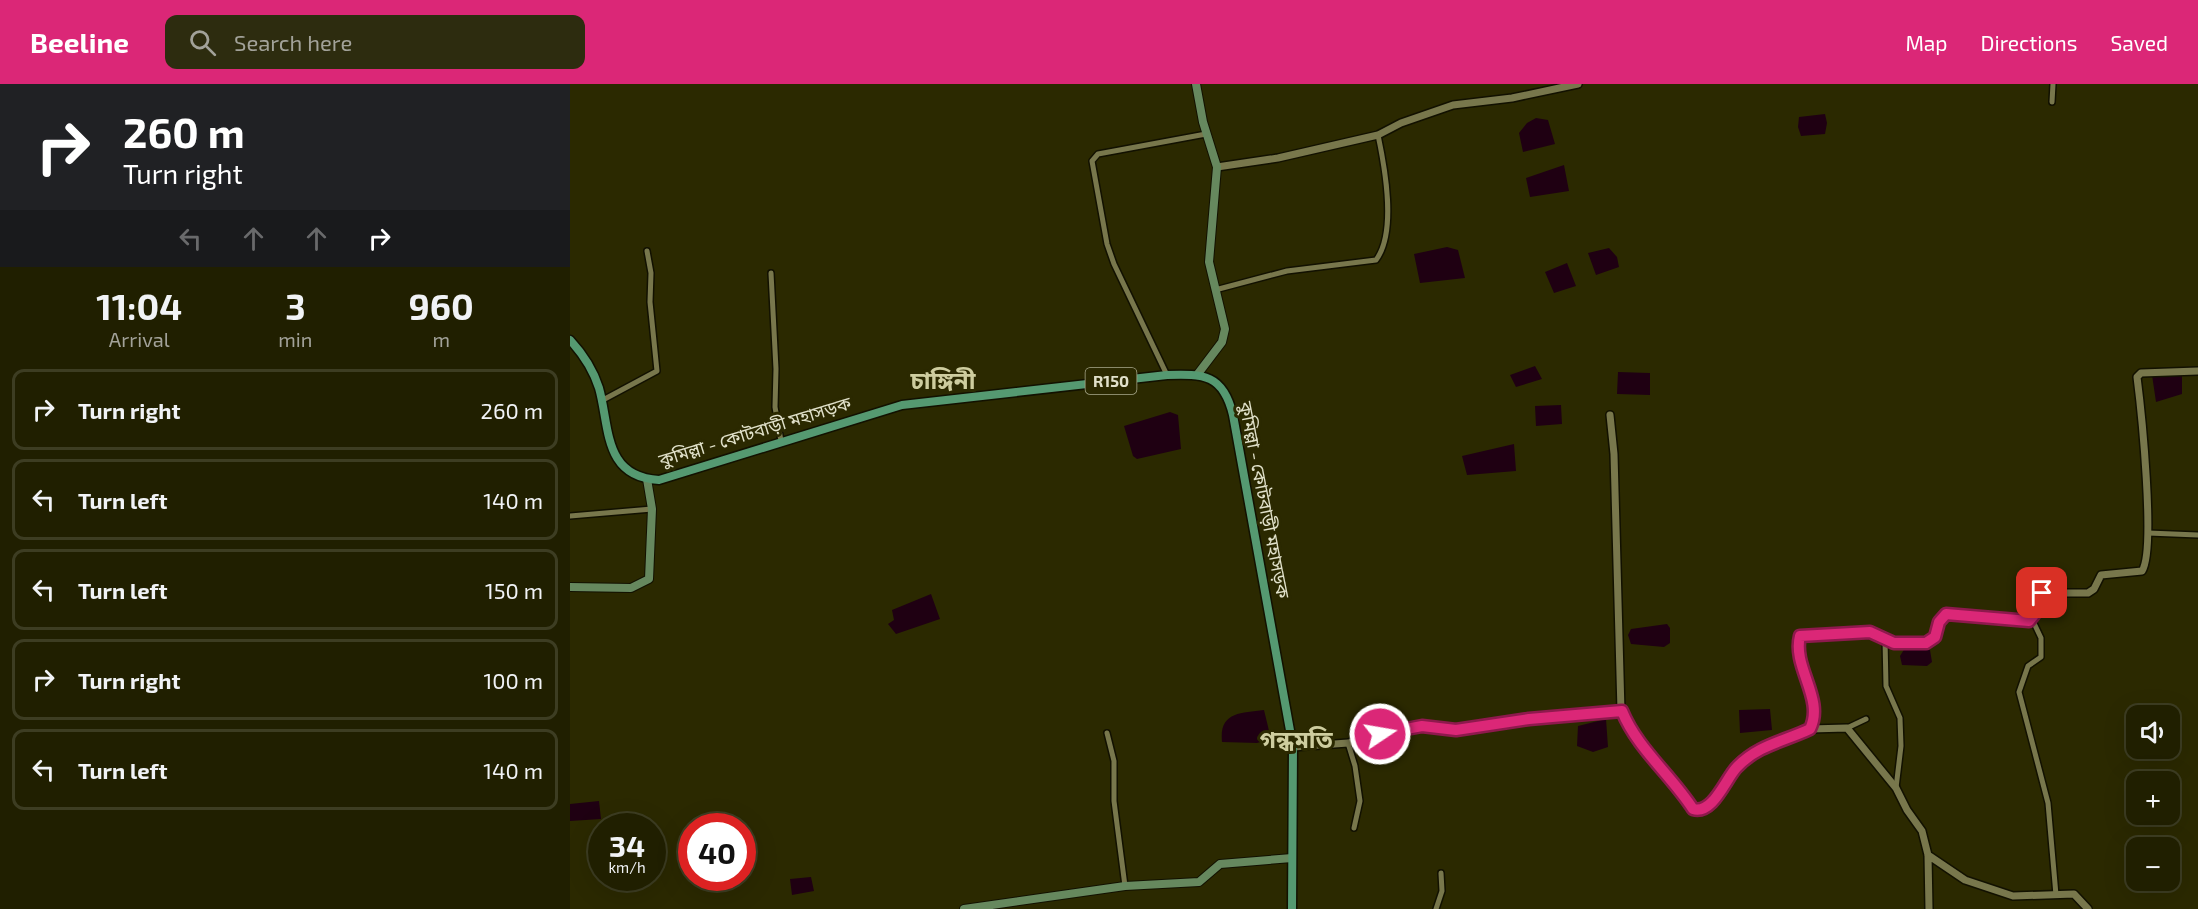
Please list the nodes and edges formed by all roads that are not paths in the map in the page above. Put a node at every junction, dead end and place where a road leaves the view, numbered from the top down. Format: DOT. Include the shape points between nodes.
graph roads {
  1 [pos="1196,84"];
  2 [pos="1578,84"];
  3 [pos="2053,84"];
  4 [pos="2052,102"];
  5 [pos="1206,134"];
  6 [pos="1378,135"];
  7 [pos="1217,167"];
  8 [pos="647,251"];
  9 [pos="771,273"];
  10 [pos="1215,290"];
  11 [pos="570,340"];
  12 [pos="2198,371"];
  13 [pos="1167,375"];
  14 [pos="1197,375"];
  15 [pos="601,401"];
  16 [pos="1610,415"];
  17 [pos="781,441"];
  18 [pos="647,479"];
  19 [pos="652,509"];
  20 [pos="570,516"];
  21 [pos="2148,533"];
  22 [pos="2198,536"];
  23 [pos="570,587"];
  24 [pos="2032,619"];
  25 [pos="1885,639"];
  26 [pos="1622,711"];
  27 [pos="1866,719"];
  28 [pos="1810,729"];
  29 [pos="1847,729"];
  30 [pos="1107,733"];
  31 [pos="1348,743"];
  32 [pos="1293,747"];
  33 [pos="1896,788"];
  34 [pos="1354,828"];
  35 [pos="1928,855"];
  36 [pos="1293,858"];
  37 [pos="1441,873"];
  38 [pos="1125,886"];
  39 [pos="2056,895"];
  40 [pos="964,909"];
  41 [pos="1292,909"];
  42 [pos="1436,909"];
  43 [pos="1929,909"];
  44 [pos="2088,909"];
  1 -- 5 [label="main road"];
  2 -- 6 [label="street" via="1453,105"];
  3 -- 4 [label="street"];
  5 -- 7 [label="main road"];
  5 -- 13 [label="street" via="1098,154 1092,161 1113,264"];
  6 -- 7 [label="street" via="1278,158"];
  6 -- 10 [label="street" via="1388,218 1376,260 1287,271"];
  7 -- 10 [label="main road" via="1209,262"];
  8 -- 15 [label="street" via="657,371"];
  9 -- 17 [label="street" via="775,407"];
  10 -- 14 [label="main road" via="1224,319 1224,336"];
  11 -- 15 [label="main road, কুমিল্লা - কোটবাড়ী মহাসড়ক" via="585,356"];
  12 -- 21 [label="street" via="2137,377"];
  13 -- 14 [label="main road, কুমিল্লা - কোটবাড়ী মহাসড়ক / R150"];
  13 -- 17 [label="main road, কুমিল্লা - কোটবাড়ী মহাসড়ক / R150" via="902,405"];
  14 -- 32 [label="main road, কুমিল্লা - কোটবাড়ী মহাসড়ক / R150" via="1221,386 1230,403"];
  15 -- 18 [label="main road, কুমিল্লা - কোটবাড়ী মহাসড়ক" via="615,456 636,475"];
  16 -- 26 [label="street"];
  17 -- 18 [label="main road, কুমিল্লা - কোটবাড়ী মহাসড়ক / R150" via="659,480"];
  18 -- 19 [label="main road"];
  19 -- 20 [label="street"];
  19 -- 23 [label="main road" via="647,582 631,588"];
  21 -- 22 [label="street"];
  21 -- 24 [label="street" via="2142,571 2101,575 2088,593 2037,593"];
  24 -- 25 [label="street" via="2024,622 1946,614 1935,637 1926,643 1894,643"];
  24 -- 39 [label="street" via="2041,638 2041,657 2028,666 2019,693 2048,803"];
  25 -- 28 [label="street" via="1870,632 1800,636 1799,650 1814,713"];
  25 -- 33 [label="street" via="1886,686 1900,718"];
  26 -- 28 [label="street" via="1635,736 1696,810 1707,806 1732,772 1754,753"];
  26 -- 31 [label="street" via="1456,730 1422,726"];
  27 -- 29 [label="street"];
  28 -- 29 [label="street"];
  29 -- 33 [label="street"];
  30 -- 38 [label="street" via="1114,761 1114,801"];
  31 -- 32 [label="street"];
  31 -- 34 [label="street" via="1360,801"];
  32 -- 36 [label="main road, কুমিল্লা - কোটবাড়ী মহাসড়ক / R150"];
  33 -- 35 [label="street" via="1922,831"];
  35 -- 39 [label="street" via="1965,880 1998,892 2013,896"];
  35 -- 43 [label="street"];
  36 -- 38 [label="main road" via="1220,864 1199,882"];
  36 -- 41 [label="main road, কুমিল্লা - কোটবাড়ী মহাসড়ক / R150"];
  37 -- 42 [label="street" via="1442,891"];
  38 -- 40 [label="main road"];
  39 -- 44 [label="street" via="2074,894"];
}
